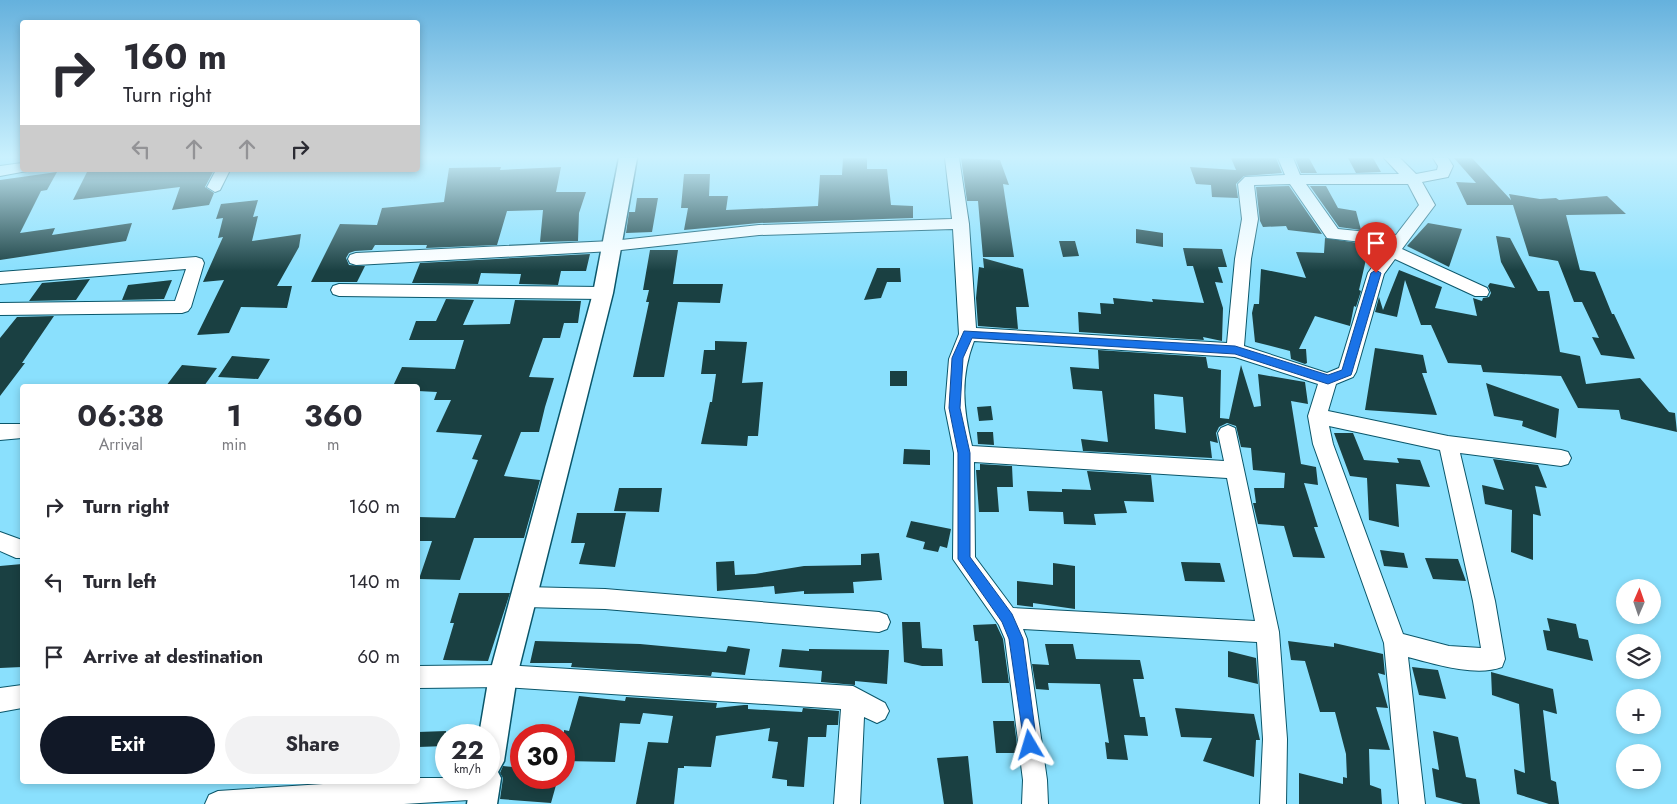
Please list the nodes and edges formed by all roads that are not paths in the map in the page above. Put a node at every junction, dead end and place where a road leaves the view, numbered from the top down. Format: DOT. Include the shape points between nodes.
graph roads {
  1 [pos="621,196"];
  2 [pos="957,196"];
  3 [pos="1247,196"];
  4 [pos="1306,196"];
  5 [pos="1422,196"];
  6 [pos="961,224"];
  7 [pos="612,246"];
  8 [pos="1396,246"];
  9 [pos="356,259"];
  10 [pos="0,278"];
  11 [pos="339,290"];
  12 [pos="1481,292"];
  13 [pos="603,293"];
  14 [pos="0,309"];
  15 [pos="968,334"];
  16 [pos="1235,350"];
  17 [pos="1328,380"];
  18 [pos="1317,416"];
  19 [pos="20,431"];
  20 [pos="0,432"];
  21 [pos="1228,433"];
  22 [pos="1448,444"];
  23 [pos="964,453"];
  24 [pos="1560,458"];
  25 [pos="1234,470"];
  26 [pos="0,541"];
  27 [pos="20,549"];
  28 [pos="525,597"];
  29 [pos="1007,618"];
  30 [pos="879,622"];
  31 [pos="1268,632"];
  32 [pos="1395,643"];
  33 [pos="503,676"];
  34 [pos="420,677"];
  35 [pos="20,698"];
  36 [pos="853,698"];
  37 [pos="0,700"];
  38 [pos="877,711"];
  39 [pos="495,724"];
  40 [pos="435,786"];
  41 [pos="218,804"];
  42 [pos="847,804"];
  43 [pos="1035,804"];
  44 [pos="1273,804"];
  45 [pos="1412,804"];
  1 -- 7 [label="street"];
  2 -- 6 [label="street"];
  3 -- 16 [label="street" via="1250,219"];
  4 -- 8 [label="street" via="1333,234"];
  5 -- 8 [label="street" via="1427,205"];
  6 -- 7 [label="street" via="759,230"];
  6 -- 15 [label="street"];
  7 -- 9 [label="street"];
  7 -- 13 [label="street"];
  8 -- 12 [label="street"];
  8 -- 17 [label="street" via="1376,273 1347,372"];
  10 -- 14 [label="street" via="196,263 182,307"];
  11 -- 13 [label="street"];
  13 -- 28 [label="street"];
  15 -- 16 [label="street"];
  15 -- 23 [label="street" via="958,358 954,408"];
  16 -- 17 [label="street"];
  17 -- 18 [label="street"];
  18 -- 22 [label="street"];
  18 -- 32 [label="street" via="1323,444"];
  19 -- 20 [label="street"];
  21 -- 25 [label="street"];
  22 -- 24 [label="street"];
  22 -- 32 [label="street" via="1494,659 1449,657"];
  23 -- 25 [label="street"];
  23 -- 29 [label="street" via="964,559"];
  25 -- 31 [label="street"];
  26 -- 27 [label="street"];
  28 -- 30 [label="street" via="605,599"];
  28 -- 33 [label="street"];
  29 -- 31 [label="street"];
  29 -- 43 [label="street" via="1016,639"];
  31 -- 44 [label="street" via="1275,739"];
  32 -- 45 [label="street"];
  33 -- 34 [label="street"];
  33 -- 36 [label="street"];
  33 -- 39 [label="street"];
  35 -- 37 [label="street"];
  36 -- 38 [label="street"];
  36 -- 42 [label="street"];
  40 -- 41 [label="street"];
}
